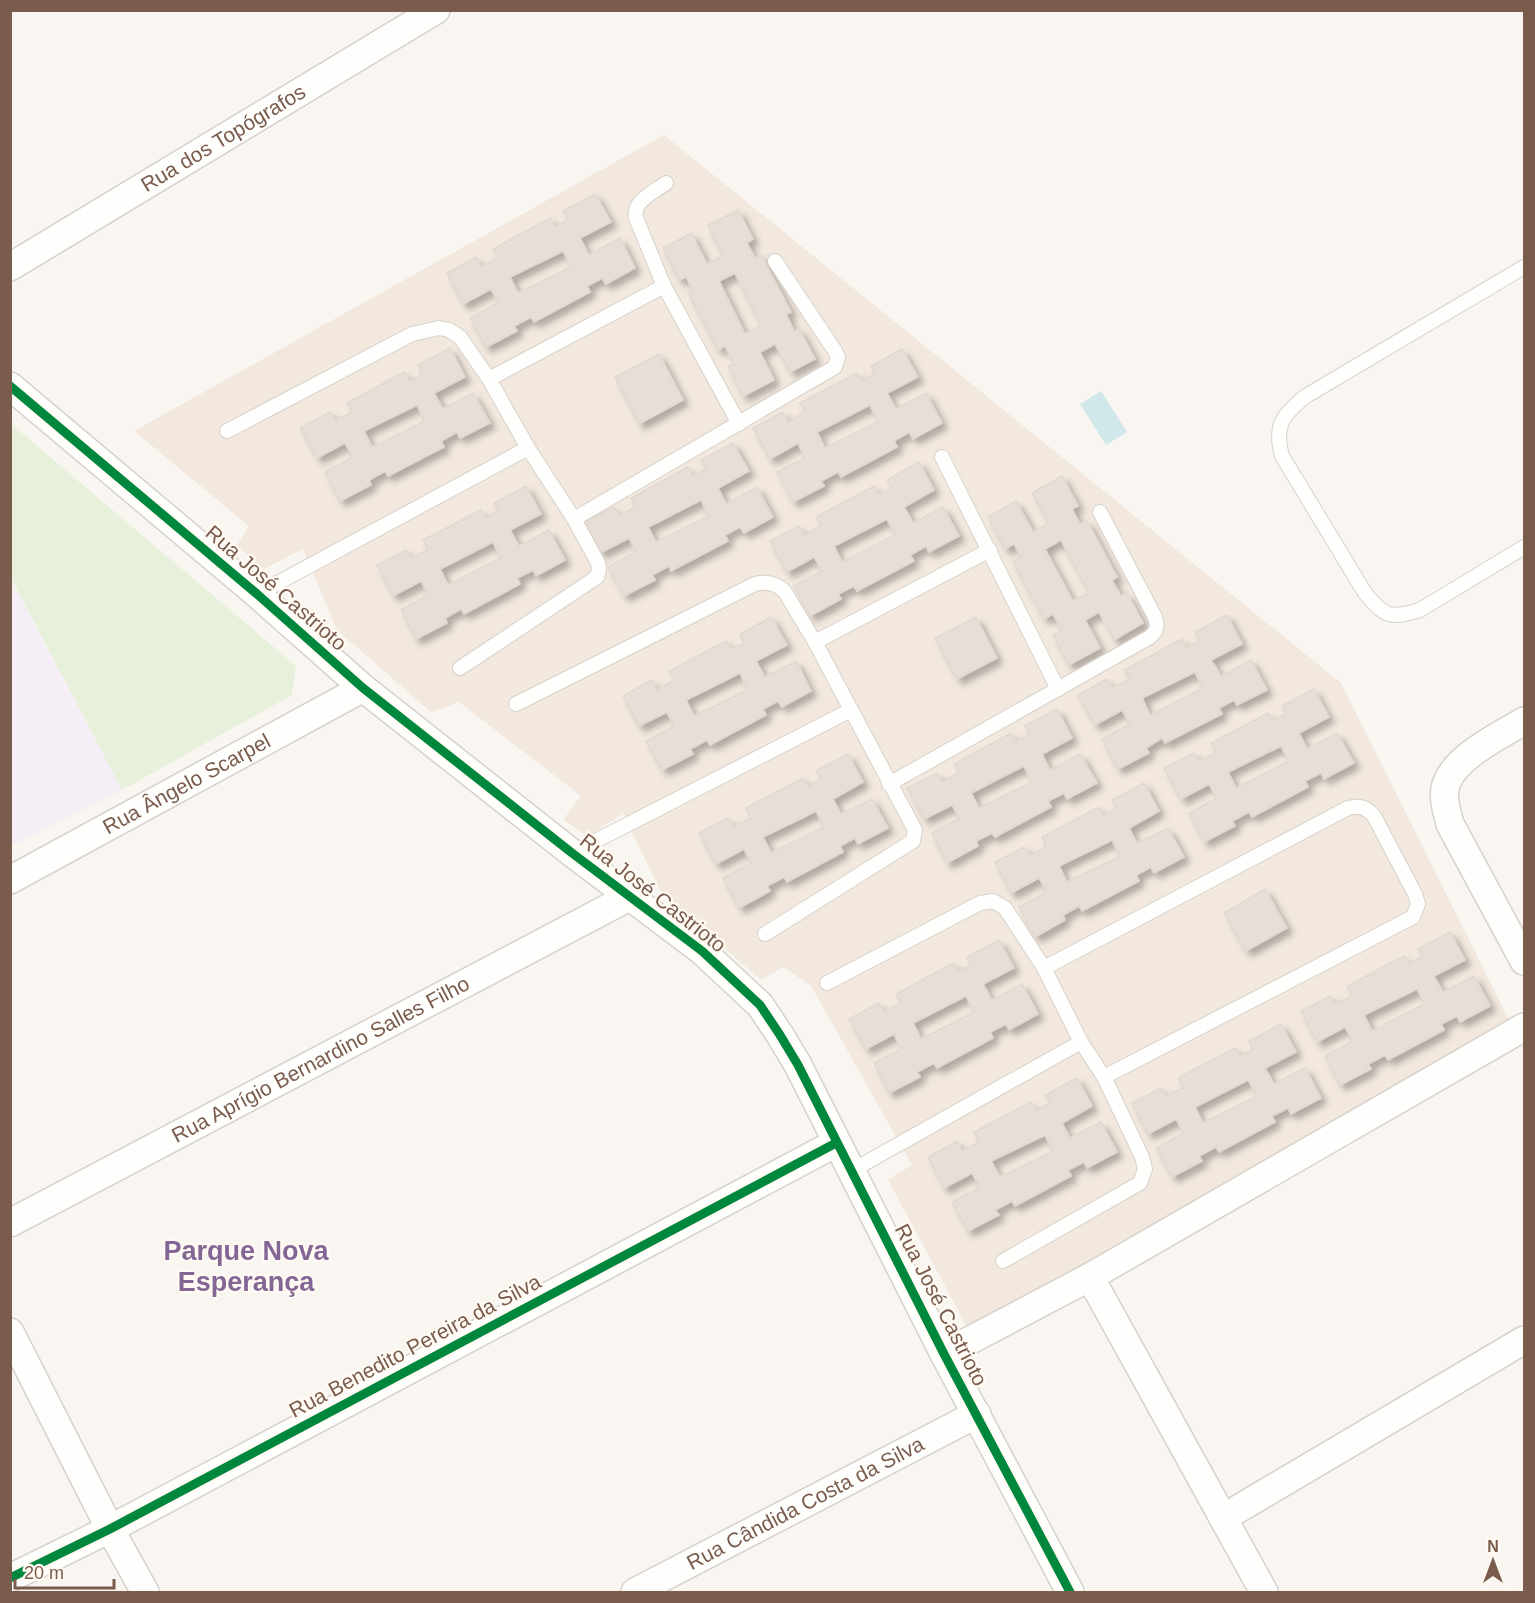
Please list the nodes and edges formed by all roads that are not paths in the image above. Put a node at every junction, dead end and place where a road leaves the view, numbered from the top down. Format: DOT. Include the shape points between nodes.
graph roads {
  1 [pos="436,10"];
  2 [pos="666,183"];
  3 [pos="775,261"];
  4 [pos="10,267"];
  5 [pos="1524,267"];
  6 [pos="664,286"];
  7 [pos="489,379"];
  8 [pos="10,386"];
  9 [pos="739,424"];
  10 [pos="227,431"];
  11 [pos="528,448"];
  12 [pos="942,457"];
  13 [pos="1100,512"];
  14 [pos="574,519"];
  15 [pos="1524,547"];
  16 [pos="990,550"];
  17 [pos="257,594"];
  18 [pos="815,642"];
  19 [pos="460,668"];
  20 [pos="363,687"];
  21 [pos="1058,689"];
  22 [pos="516,704"];
  23 [pos="851,711"];
  24 [pos="1524,721"];
  25 [pos="889,784"];
  26 [pos="572,853"];
  27 [pos="10,880"];
  28 [pos="629,897"];
  29 [pos="765,934"];
  30 [pos="1524,961"];
  31 [pos="1044,968"];
  32 [pos="827,983"];
  33 [pos="1524,1027"];
  34 [pos="1082,1042"];
  35 [pos="1104,1077"];
  36 [pos="836,1143"];
  37 [pos="851,1171"];
  38 [pos="10,1223"];
  39 [pos="1003,1261"];
  40 [pos="1090,1277"];
  41 [pos="10,1332"];
  42 [pos="1524,1340"];
  43 [pos="944,1354"];
  44 [pos="977,1414"];
  45 [pos="1223,1518"];
  46 [pos="110,1529"];
  47 [pos="10,1578"];
  48 [pos="145,1593"];
  49 [pos="635,1593"];
  50 [pos="1070,1593"];
  51 [pos="1264,1593"];
  1 -- 4 [label="street, Rua dos Topógrafos"];
  2 -- 6 [label="lane" via="638,203 634,211"];
  3 -- 9 [label="lane" via="835,351 837,363 829,372"];
  5 -- 15 [label="lane" via="1306,396 1289,409 1279,428 1278,440 1282,456 1365,593 1378,609 1391,616 1420,610"];
  6 -- 7 [label="lane"];
  6 -- 9 [label="lane"];
  7 -- 10 [label="lane" via="460,337 449,330 427,329"];
  7 -- 11 [label="lane"];
  8 -- 17 [label="street, Rua José Castrioto"];
  9 -- 14 [label="lane"];
  11 -- 14 [label="lane"];
  11 -- 17 [label="lane"];
  12 -- 16 [label="lane"];
  13 -- 21 [label="lane" via="1155,617 1156,628 1150,637"];
  14 -- 19 [label="lane" via="598,563 597,577"];
  16 -- 18 [label="lane"];
  16 -- 21 [label="lane"];
  17 -- 20 [label="street, Rua José Castrioto"];
  18 -- 22 [label="lane" via="784,592 764,582"];
  18 -- 23 [label="lane"];
  20 -- 26 [label="street, Rua José Castrioto"];
  20 -- 27 [label="street, Rua Ângelo Scarpel"];
  21 -- 25 [label="lane"];
  23 -- 25 [label="lane"];
  23 -- 26 [label="lane"];
  24 -- 30 [label="street" via="1458,765 1446,783 1444,800 1450,824"];
  25 -- 29 [label="lane" via="915,830 912,841"];
  26 -- 28 [label="street, Rua José Castrioto"];
  28 -- 36 [label="street, Rua José Castrioto" via="702,951 760,1005 798,1065"];
  28 -- 38 [label="street, Rua Aprígio Bernardino Salles Filho"];
  31 -- 32 [label="lane" via="1005,908 993,901 980,903"];
  31 -- 34 [label="lane"];
  31 -- 35 [label="lane" via="1348,808 1361,806 1374,816 1415,894 1418,904 1413,917"];
  33 -- 40 [label="street"];
  34 -- 35 [label="lane"];
  34 -- 37 [label="lane"];
  35 -- 39 [label="lane" via="1142,1157 1144,1176 1140,1183"];
  36 -- 37 [label="street, Rua José Castrioto"];
  36 -- 46 [label="street, Rua Benedito Pereira da Silva"];
  37 -- 43 [label="street, Rua José Castrioto"];
  40 -- 43 [label="street"];
  40 -- 45 [label="street"];
  41 -- 46 [label="street"];
  42 -- 45 [label="street"];
  43 -- 44 [label="street, Rua José Castrioto"];
  44 -- 49 [label="street, Rua Cândida Costa da Silva"];
  44 -- 50 [label="street, Rua José Castrioto"];
  45 -- 51 [label="street"];
  46 -- 47 [label="street, Rua Benedito Pereira da Silva"];
  46 -- 48 [label="street"];
}
